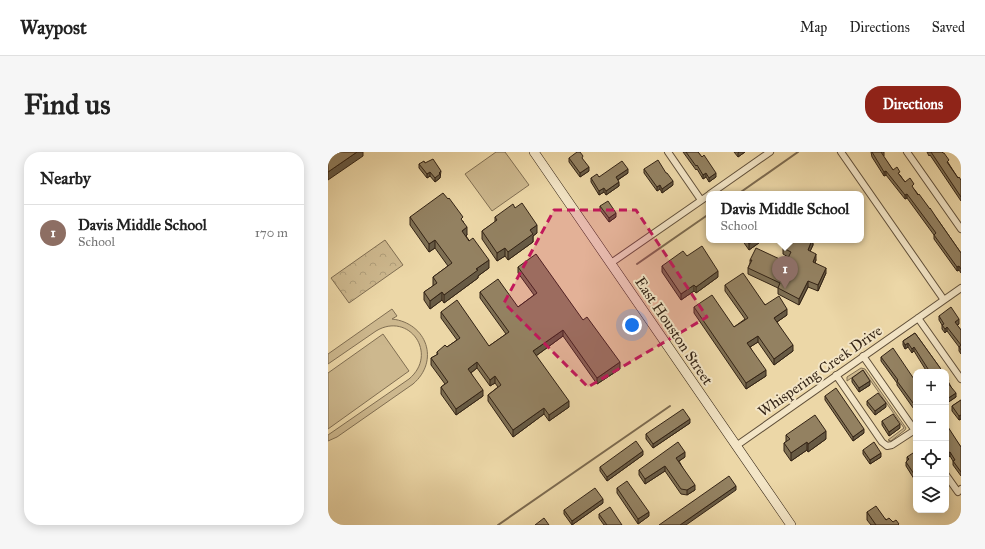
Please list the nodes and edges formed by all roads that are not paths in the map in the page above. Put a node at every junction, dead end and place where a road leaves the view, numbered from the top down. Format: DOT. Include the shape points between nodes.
graph roads {
  1 [pos="534,152"];
  2 [pos="668,152"];
  3 [pos="770,152"];
  4 [pos="841,152"];
  5 [pos="907,152"];
  6 [pos="714,191"];
  7 [pos="706,197"];
  8 [pos="701,200"];
  9 [pos="961,229"];
  10 [pos="611,263"];
  11 [pos="961,288"];
  12 [pos="944,300"];
  13 [pos="918,318"];
  14 [pos="863,356"];
  15 [pos="836,375"];
  16 [pos="961,379"];
  17 [pos="913,428"];
  18 [pos="913,432"];
  19 [pos="736,446"];
  20 [pos="947,477"];
  21 [pos="961,489"];
  22 [pos="791,525"];
  1 -- 10 [label="main road, East Houston Street"];
  2 -- 8 [label="street"];
  3 -- 6 [label="street"];
  4 -- 12 [label="street"];
  5 -- 9 [label="street"];
  7 -- 8 [label="street"];
  8 -- 10 [label="street"];
  10 -- 19 [label="main road, East Houston Street"];
  11 -- 12 [label="street"];
  12 -- 13 [label="street, Whispering Creek Drive"];
  13 -- 14 [label="street, Whispering Creek Drive"];
  13 -- 16 [label="street"];
  14 -- 15 [label="street, Whispering Creek Drive"];
  14 -- 17 [label="street"];
  15 -- 18 [label="street" via="887,446"];
  15 -- 19 [label="street, Whispering Creek Drive"];
  19 -- 22 [label="main road, East Houston Street"];
  20 -- 21 [label="street" via="958,492"];
}
